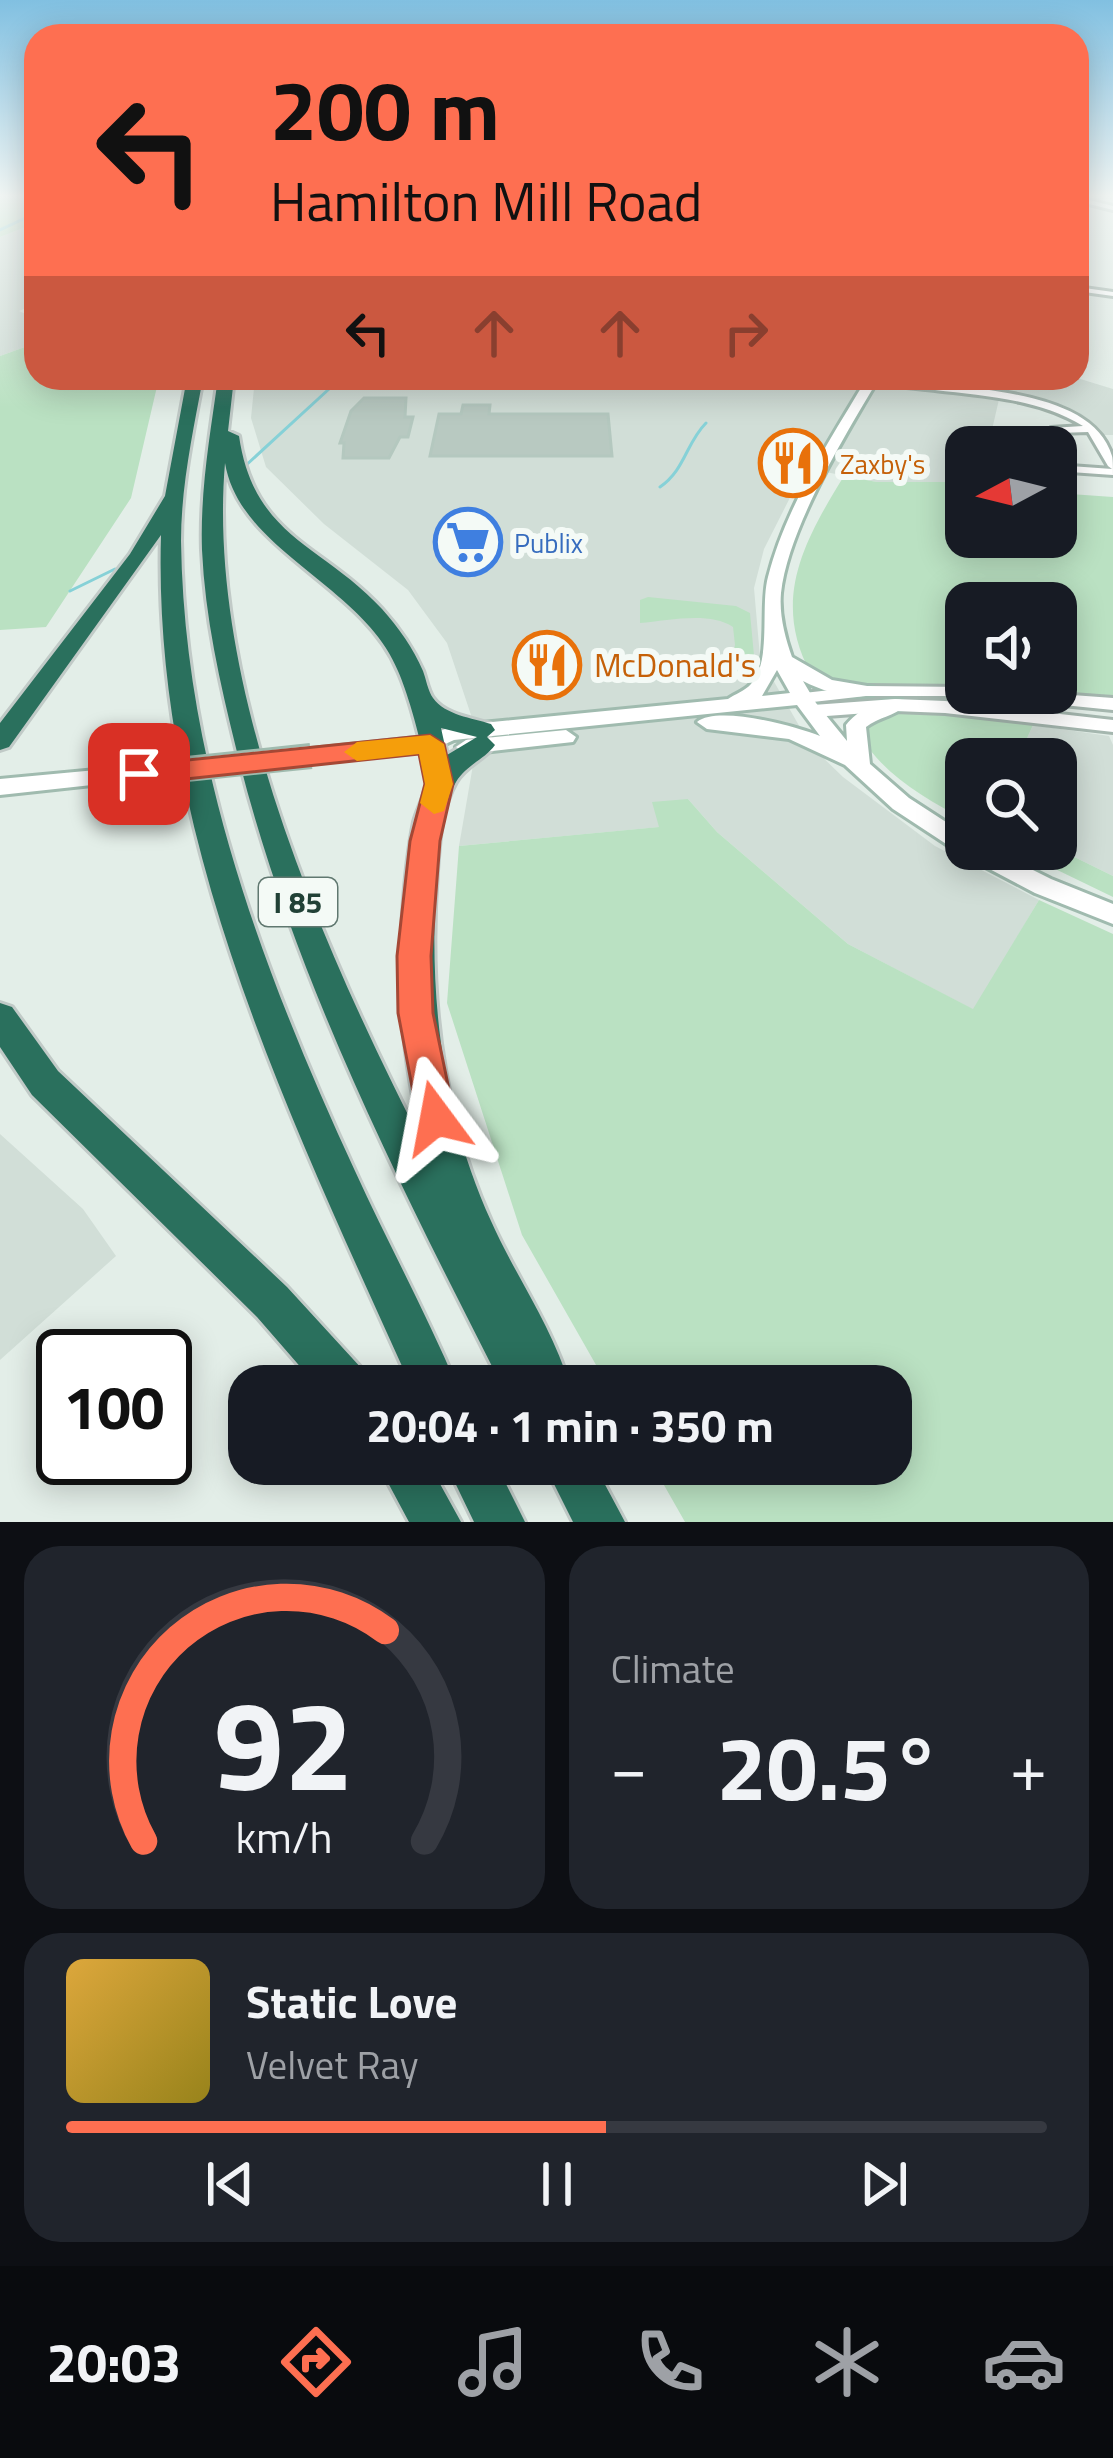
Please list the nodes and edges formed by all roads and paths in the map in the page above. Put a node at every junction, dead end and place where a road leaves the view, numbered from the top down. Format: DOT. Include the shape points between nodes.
graph roads {
  1 [pos="193,390"];
  2 [pos="225,390"];
  3 [pos="227,390"];
  4 [pos="873,390"];
  5 [pos="953,390"];
  6 [pos="1077,429"];
  7 [pos="1090,429"];
  8 [pos="1077,468"];
  9 [pos="1113,469"];
  10 [pos="175,492"];
  11 [pos="772,618"];
  12 [pos="782,654"];
  13 [pos="866,692"];
  14 [pos="945,692"];
  15 [pos="1077,701"];
  16 [pos="423,703"];
  17 [pos="1113,704"];
  18 [pos="808,705"];
  19 [pos="895,705"];
  20 [pos="713,714"];
  21 [pos="1113,726"];
  22 [pos="482,738"];
  23 [pos="0,741"];
  24 [pos="430,744"];
  25 [pos="861,770"];
  26 [pos="439,784"];
  27 [pos="0,787"];
  28 [pos="945,835"];
  29 [pos="1012,870"];
  30 [pos="1113,914"];
  31 [pos="0,1018"];
  32 [pos="328,1365"];
  33 [pos="424,1365"];
  34 [pos="515,1365"];
  35 [pos="542,1365"];
  36 [pos="414,1485"];
  37 [pos="481,1485"];
  38 [pos="580,1485"];
  39 [pos="436,1522"];
  40 [pos="500,1522"];
  41 [pos="600,1522"];
  1 -- 10 [label="highway, I 85"];
  2 -- 34 [label="highway, I 85" via="214,474 215,584 253,766 342,1013"];
  3 -- 16 [label="highway" via="230,452 249,502 391,635"];
  4 -- 11 [label="main road" via="790,536"];
  5 -- 7 [label="street" via="1038,404"];
  6 -- 7 [label="street"];
  7 -- 9 [label="street"];
  8 -- 9 [label="street"];
  10 -- 23 [label="highway" via="139,556"];
  10 -- 33 [label="highway, I 85" via="176,650 228,890 320,1137"];
  11 -- 12 [label="main road"];
  11 -- 20 [label="main road" via="770,677 755,694"];
  12 -- 13 [label="main road" via="807,679"];
  12 -- 18 [label="main road"];
  13 -- 14 [label="street"];
  13 -- 18 [label="street"];
  15 -- 17 [label="street"];
  16 -- 22 [label="highway"];
  16 -- 24 [label="highway"];
  18 -- 19 [label="street"];
  18 -- 20 [label="main road"];
  18 -- 25 [label="main road"];
  19 -- 21 [label="street"];
  19 -- 25 [label="main road" via="856,725"];
  20 -- 22 [label="main road"];
  20 -- 25 [label="main road" via="804,734"];
  22 -- 24 [label="main road" via="451,748"];
  22 -- 26 [label="highway"];
  24 -- 26 [label="highway"];
  24 -- 27 [label="main road, bridge"];
  25 -- 28 [label="main road"];
  26 -- 35 [label="highway" via="414,956 424,1066 453,1178"];
  29 -- 30 [label="main road"];
  31 -- 32 [label="highway" via="45,1083"];
  36 -- 39 [label="highway"];
  37 -- 40 [label="highway"];
  38 -- 41 [label="highway"];
}
